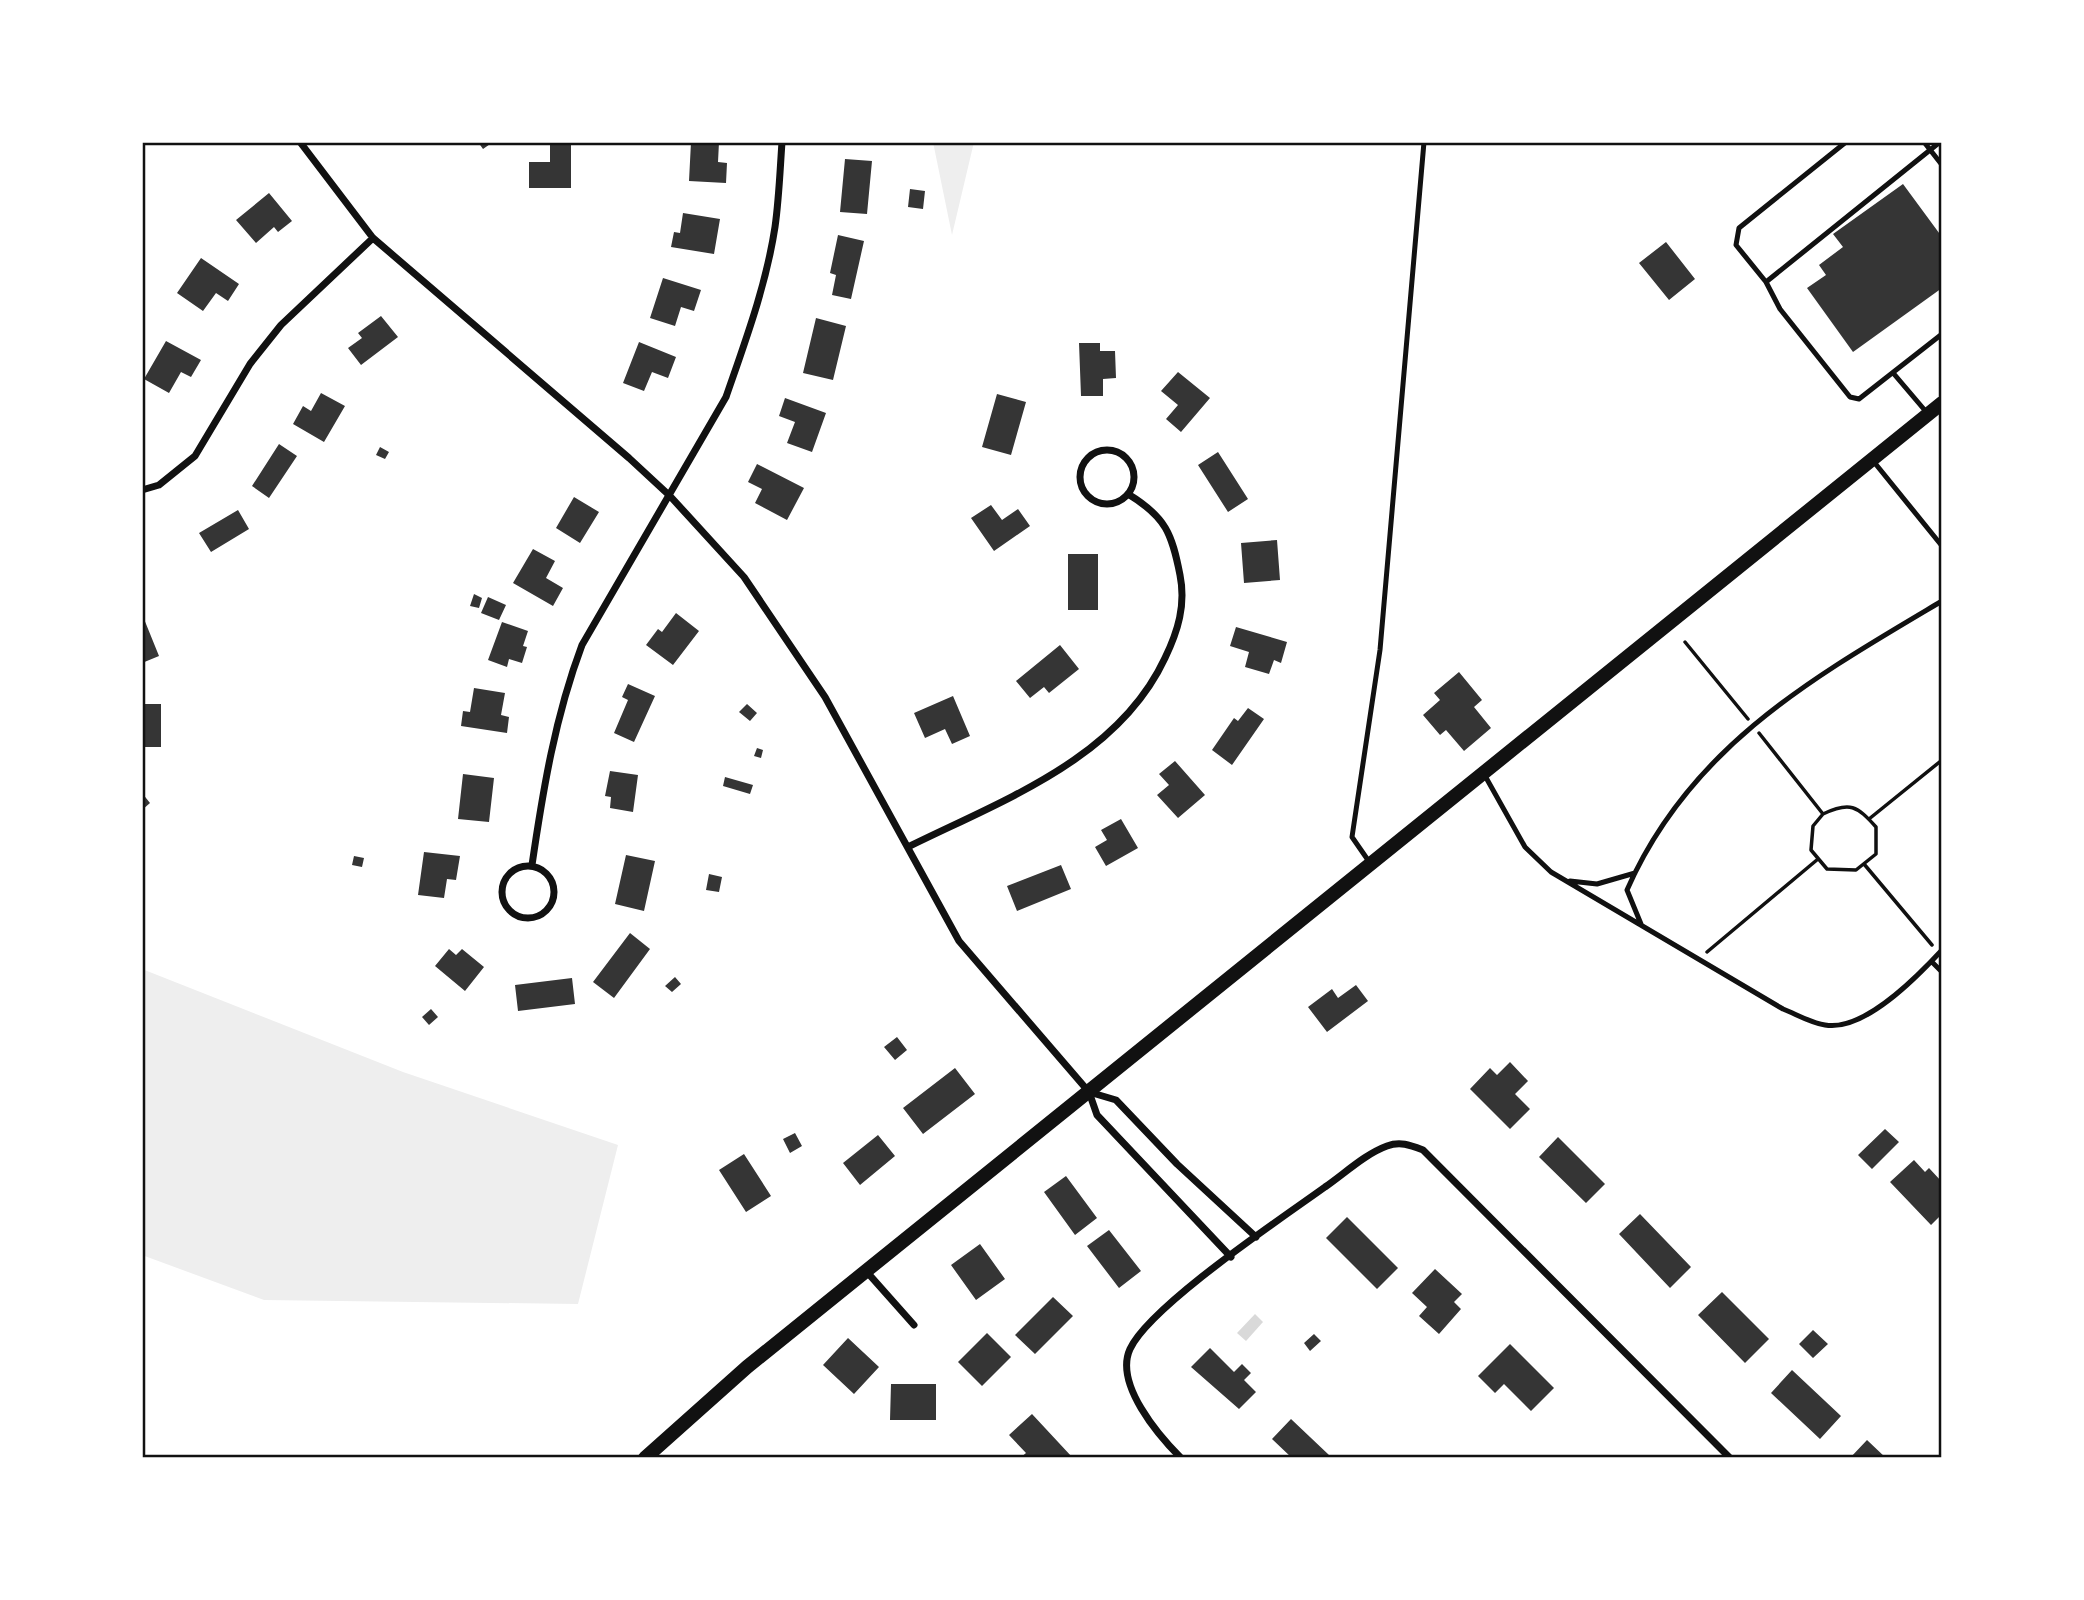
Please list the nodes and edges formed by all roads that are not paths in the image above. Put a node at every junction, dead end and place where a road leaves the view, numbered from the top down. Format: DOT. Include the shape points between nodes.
graph roads {
  1 [pos="300,142"];
  2 [pos="782,142"];
  3 [pos="1424,142"];
  4 [pos="1846,142"];
  5 [pos="1924,142"];
  6 [pos="1940,142"];
  7 [pos="1931,149"];
  8 [pos="1942,165"];
  9 [pos="373,237"];
  10 [pos="1766,282"];
  11 [pos="1942,334"];
  12 [pos="1894,374"];
  13 [pos="1942,403"];
  14 [pos="1928,414"];
  15 [pos="1872,459"];
  16 [pos="142,490"];
  17 [pos="1128,494"];
  18 [pos="670,496"];
  19 [pos="1942,546"];
  20 [pos="1942,601"];
  21 [pos="1484,774"];
  22 [pos="908,847"];
  23 [pos="1370,863"];
  24 [pos="532,866"];
  25 [pos="1635,873"];
  26 [pos="1567,881"];
  27 [pos="1641,925"];
  28 [pos="1941,952"];
  29 [pos="1932,961"];
  30 [pos="1942,972"];
  31 [pos="1088,1092"];
  32 [pos="1256,1237"];
  33 [pos="1231,1257"];
  34 [pos="866,1272"];
  35 [pos="914,1325"];
  36 [pos="645,1458"];
  37 [pos="1181,1458"];
  38 [pos="1730,1458"];
  1 -- 9 [label="street"];
  2 -- 18 [label="street" via="775,226 761,293 726,397"];
  3 -- 23 [label="lane" via="1380,650 1352,837"];
  4 -- 10 [label="lane" via="1740,228 1736,245"];
  5 -- 7 [label="lane"];
  6 -- 7 [label="lane"];
  7 -- 8 [label="lane"];
  7 -- 10 [label="lane"];
  9 -- 16 [label="street" via="281,325 250,365 195,456 159,485"];
  9 -- 18 [label="street"];
  10 -- 12 [label="lane" via="1780,309 1850,397 1859,399"];
  11 -- 12 [label="lane"];
  12 -- 14 [label="lane"];
  13 -- 14 [label="main road"];
  14 -- 15 [label="main road"];
  15 -- 19 [label="lane"];
  15 -- 21 [label="main road"];
  17 -- 17 [label="street" via="1134,478 1122,455 1105,451 1083,464 1080,481 1088,497 1114,504"];
  17 -- 22 [label="street" via="1147,506 1173,537 1184,595 1176,635 1153,684 1093,749"];
  18 -- 22 [label="street" via="744,577 825,697"];
  18 -- 24 [label="street" via="582,645 566,687 547,762"];
  20 -- 25 [label="lane" via="1843,660 1752,724 1693,782"];
  21 -- 23 [label="main road"];
  21 -- 26 [label="lane" via="1525,847"];
  22 -- 31 [label="street" via="960,940"];
  23 -- 31 [label="main road"];
  24 -- 24 [label="street" via="550,877 555,893 542,914 525,918 503,902 502,885 512,870"];
  25 -- 26 [label="lane" via="1597,884"];
  25 -- 27 [label="lane" via="1627,890"];
  26 -- 27 [label="lane"];
  27 -- 29 [label="lane" via="1783,1009 1824,1025 1867,1017"];
  28 -- 29 [label="lane"];
  29 -- 30 [label="lane"];
  31 -- 32 [label="street" via="1116,1100"];
  31 -- 33 [label="street" via="1097,1115"];
  31 -- 34 [label="main road"];
  32 -- 33 [label="street"];
  32 -- 38 [label="street" via="1384,1147 1405,1143 1423,1150"];
  33 -- 37 [label="street" via="1157,1314 1129,1350 1126,1379 1156,1433"];
  34 -- 35 [label="street"];
  34 -- 36 [label="main road" via="747,1367"];
}
